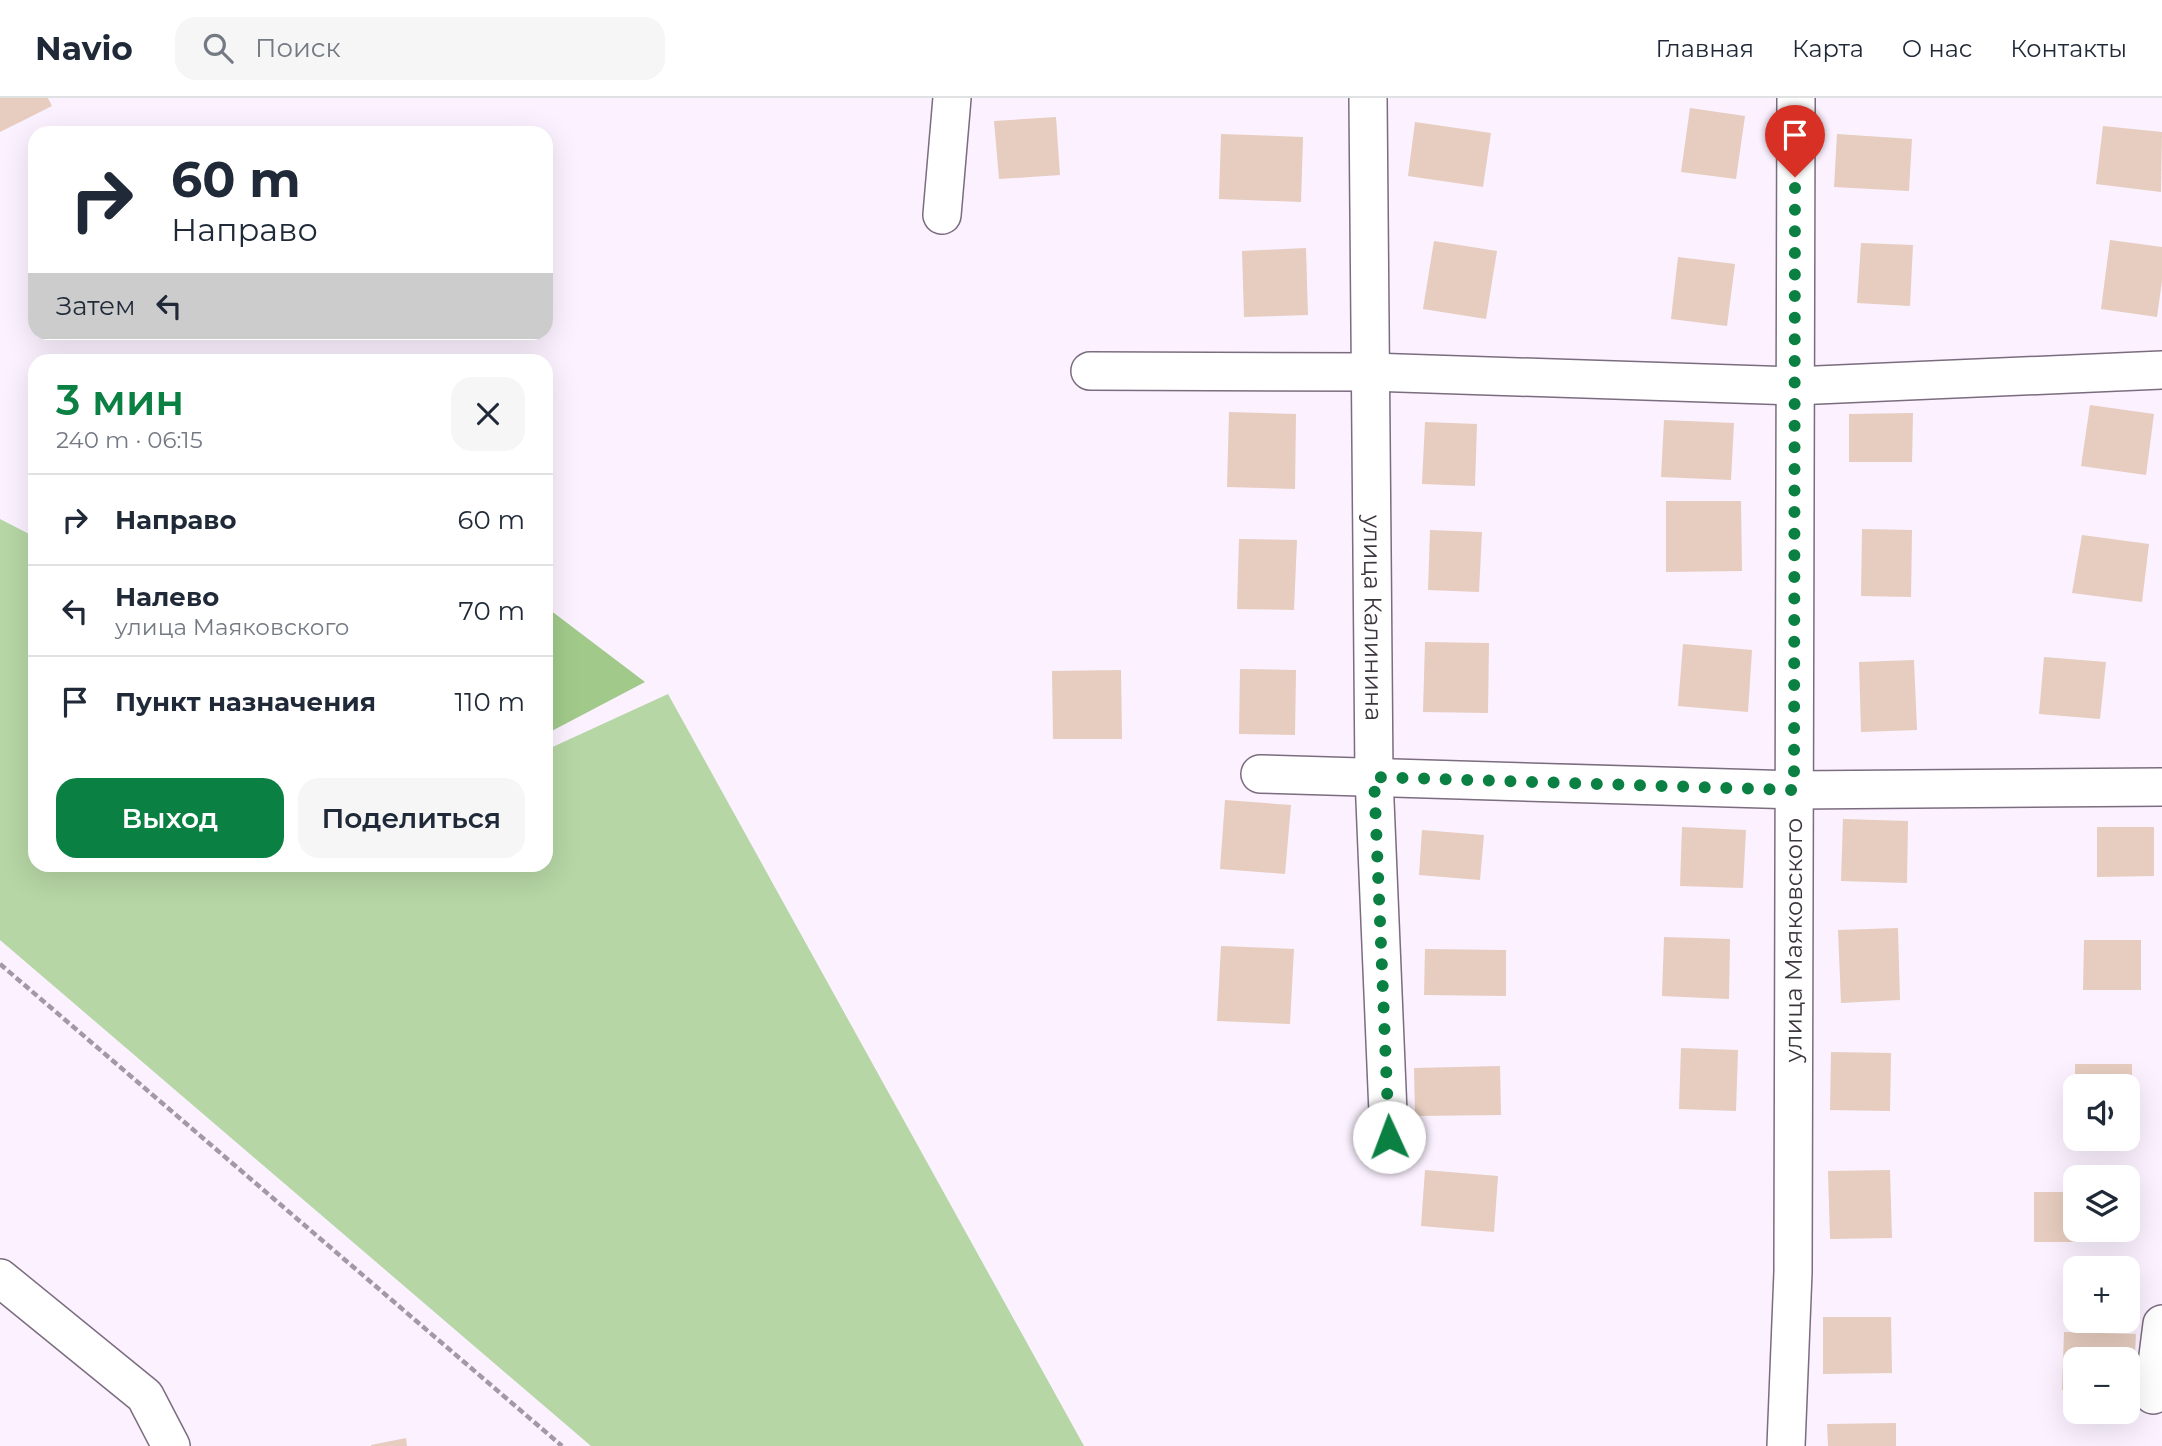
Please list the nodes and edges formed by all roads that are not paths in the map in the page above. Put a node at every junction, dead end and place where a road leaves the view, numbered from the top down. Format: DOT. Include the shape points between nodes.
graph roads {
  1 [pos="952,98"];
  2 [pos="1368,98"];
  3 [pos="1796,98"];
  4 [pos="942,215"];
  5 [pos="2162,370"];
  6 [pos="1090,371"];
  7 [pos="1370,372"];
  8 [pos="1794,386"];
  9 [pos="1260,775"];
  10 [pos="1374,777"];
  11 [pos="2162,787"];
  12 [pos="1794,790"];
  13 [pos="1389,1137"];
  14 [pos="0,1278"];
  15 [pos="2162,1324"];
  16 [pos="2153,1395"];
  17 [pos="171,1446"];
  18 [pos="1786,1446"];
  1 -- 4 [label="street"];
  2 -- 7 [label="street, улица Калинина"];
  3 -- 8 [label="street, улица Маяковского"];
  5 -- 8 [label="street"];
  6 -- 7 [label="street"];
  7 -- 8 [label="street"];
  7 -- 10 [label="street, улица Калинина"];
  8 -- 12 [label="street, улица Маяковского"];
  9 -- 10 [label="street"];
  10 -- 12 [label="street"];
  10 -- 13 [label="street, улица Калинина"];
  11 -- 12 [label="street"];
  12 -- 18 [label="street, улица Маяковского" via="1793,1272"];
  14 -- 17 [label="street" via="145,1396"];
  15 -- 16 [label="street"];
}
